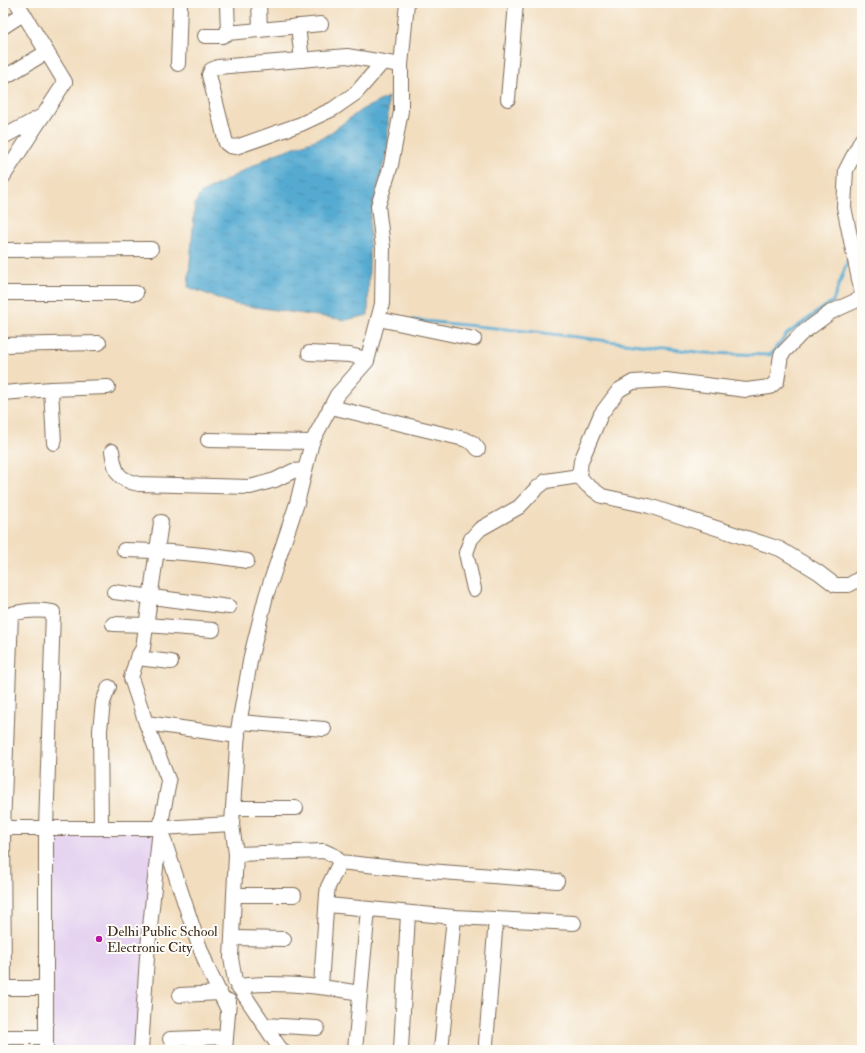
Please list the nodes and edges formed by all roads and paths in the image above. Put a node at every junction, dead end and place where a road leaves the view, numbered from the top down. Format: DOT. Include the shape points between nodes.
graph roads {
  1 [pos="180,3"];
  2 [pos="227,3"];
  3 [pos="259,3"];
  4 [pos="407,3"];
  5 [pos="516,3"];
  6 [pos="20,8"];
  7 [pos="321,24"];
  8 [pos="3,26"];
  9 [pos="298,26"];
  10 [pos="260,29"];
  11 [pos="228,33"];
  12 [pos="205,36"];
  13 [pos="47,52"];
  14 [pos="302,60"];
  15 [pos="383,62"];
  16 [pos="178,64"];
  17 [pos="401,65"];
  18 [pos="3,78"];
  19 [pos="508,99"];
  20 [pos="43,116"];
  21 [pos="3,136"];
  22 [pos="862,139"];
  23 [pos="3,177"];
  24 [pos="151,249"];
  25 [pos="3,250"];
  26 [pos="3,293"];
  27 [pos="136,293"];
  28 [pos="862,294"];
  29 [pos="862,298"];
  30 [pos="378,319"];
  31 [pos="474,339"];
  32 [pos="100,343"];
  33 [pos="3,345"];
  34 [pos="309,353"];
  35 [pos="367,359"];
  36 [pos="108,387"];
  37 [pos="52,389"];
  38 [pos="3,393"];
  39 [pos="332,406"];
  40 [pos="208,440"];
  41 [pos="312,442"];
  42 [pos="54,443"];
  43 [pos="478,450"];
  44 [pos="112,451"];
  45 [pos="305,470"];
  46 [pos="579,476"];
  47 [pos="161,522"];
  48 [pos="124,550"];
  49 [pos="156,551"];
  50 [pos="247,561"];
  51 [pos="862,576"];
  52 [pos="474,589"];
  53 [pos="114,592"];
  54 [pos="150,596"];
  55 [pos="229,607"];
  56 [pos="113,624"];
  57 [pos="146,625"];
  58 [pos="212,630"];
  59 [pos="137,658"];
  60 [pos="171,662"];
  61 [pos="109,687"];
  62 [pos="240,722"];
  63 [pos="146,723"];
  64 [pos="324,729"];
  65 [pos="238,736"];
  66 [pos="233,808"];
  67 [pos="296,808"];
  68 [pos="232,824"];
  69 [pos="3,828"];
  70 [pos="46,828"];
  71 [pos="102,828"];
  72 [pos="160,828"];
  73 [pos="236,854"];
  74 [pos="340,862"];
  75 [pos="557,881"];
  76 [pos="234,895"];
  77 [pos="294,895"];
  78 [pos="328,905"];
  79 [pos="368,909"];
  80 [pos="408,913"];
  81 [pos="454,917"];
  82 [pos="496,919"];
  83 [pos="574,923"];
  84 [pos="232,938"];
  85 [pos="284,939"];
  86 [pos="236,983"];
  87 [pos="321,986"];
  88 [pos="4,988"];
  89 [pos="46,988"];
  90 [pos="220,993"];
  91 [pos="360,993"];
  92 [pos="180,994"];
  93 [pos="228,1010"];
  94 [pos="264,1025"];
  95 [pos="317,1028"];
  96 [pos="3,1037"];
  97 [pos="170,1039"];
  98 [pos="46,1044"];
  99 [pos="225,1044"];
  100 [pos="141,1050"];
  101 [pos="282,1050"];
  102 [pos="355,1050"];
  103 [pos="401,1050"];
  104 [pos="442,1050"];
  105 [pos="486,1050"];
  1 -- 16 [label="street"];
  2 -- 11 [label="street"];
  3 -- 10 [label="street"];
  4 -- 17 [label="street"];
  5 -- 19 [label="street"];
  6 -- 8 [label="street"];
  6 -- 13 [label="street"];
  7 -- 9 [label="street"];
  9 -- 10 [label="street"];
  9 -- 14 [label="street"];
  10 -- 11 [label="street"];
  11 -- 12 [label="street" via="222,36"];
  13 -- 18 [label="street"];
  13 -- 20 [label="street" via="65,82"];
  14 -- 15 [label="street" via="346,56"];
  14 -- 15 [label="street" via="225,65 211,70 210,81 226,143 236,147 333,109 356,93"];
  15 -- 17 [label="street"];
  17 -- 30 [label="street" via="402,111 391,165 378,206 383,247 382,304"];
  20 -- 21 [label="street"];
  20 -- 23 [label="street"];
  22 -- 28 [label="street" via="846,170 844,207"];
  24 -- 25 [label="street"];
  26 -- 27 [label="street"];
  29 -- 46 [label="street" via="831,312 801,334 781,355 777,381 770,387 746,390 666,380 633,382 619,390 601,414 581,461"];
  30 -- 31 [label="street"];
  30 -- 35 [label="street"];
  32 -- 33 [label="street"];
  34 -- 35 [label="street" via="350,355"];
  35 -- 39 [label="street" via="337,395"];
  36 -- 37 [label="street"];
  37 -- 38 [label="street"];
  37 -- 42 [label="street"];
  39 -- 41 [label="street"];
  39 -- 43 [label="street" via="464,439 473,443"];
  40 -- 41 [label="street"];
  41 -- 45 [label="street"];
  44 -- 45 [label="street" via="118,475 129,482 139,484 250,487 275,480 293,471"];
  45 -- 62 [label="street" via="297,503 266,596 251,656"];
  46 -- 51 [label="street" via="602,496 649,506 780,549 835,585 849,585"];
  46 -- 52 [label="street" via="546,481 519,507 480,529 471,539 466,553"];
  47 -- 49 [label="street"];
  48 -- 49 [label="street"];
  49 -- 50 [label="street"];
  49 -- 54 [label="street"];
  53 -- 54 [label="street"];
  54 -- 55 [label="street"];
  54 -- 57 [label="street"];
  56 -- 57 [label="street"];
  57 -- 58 [label="street"];
  57 -- 59 [label="street" via="142,648"];
  59 -- 60 [label="street"];
  59 -- 63 [label="street" via="131,678"];
  61 -- 71 [label="street" via="103,702 100,730"];
  62 -- 64 [label="street"];
  62 -- 65 [label="street"];
  63 -- 65 [label="street"];
  63 -- 72 [label="street" via="169,782"];
  65 -- 66 [label="street"];
  66 -- 67 [label="street"];
  66 -- 68 [label="street"];
  68 -- 72 [label="street"];
  68 -- 73 [label="street"];
  69 -- 70 [label="street"];
  69 -- 70 [label="street" via="11,614 25,610 53,612"];
  69 -- 88 [label="street"];
  70 -- 71 [label="street"];
  70 -- 89 [label="street"];
  71 -- 72 [label="street"];
  72 -- 90 [label="street" via="196,940"];
  72 -- 100 [label="street"];
  73 -- 74 [label="street" via="324,851 335,856"];
  73 -- 76 [label="street"];
  74 -- 75 [label="street"];
  74 -- 78 [label="street" via="328,887"];
  76 -- 77 [label="street"];
  76 -- 84 [label="street"];
  78 -- 79 [label="street"];
  78 -- 87 [label="street"];
  79 -- 80 [label="street"];
  79 -- 91 [label="street"];
  80 -- 81 [label="street"];
  80 -- 103 [label="street"];
  81 -- 82 [label="street"];
  81 -- 104 [label="street"];
  82 -- 83 [label="street"];
  82 -- 105 [label="street"];
  84 -- 85 [label="street"];
  84 -- 86 [label="street" via="230,958"];
  86 -- 87 [label="street"];
  86 -- 93 [label="street" via="231,988"];
  86 -- 94 [label="street"];
  87 -- 91 [label="street"];
  88 -- 89 [label="street"];
  89 -- 98 [label="street"];
  90 -- 92 [label="street"];
  90 -- 93 [label="street"];
  91 -- 102 [label="street"];
  93 -- 99 [label="street"];
  94 -- 95 [label="street"];
  94 -- 101 [label="street"];
  96 -- 98 [label="street"];
  97 -- 99 [label="street"];
}
